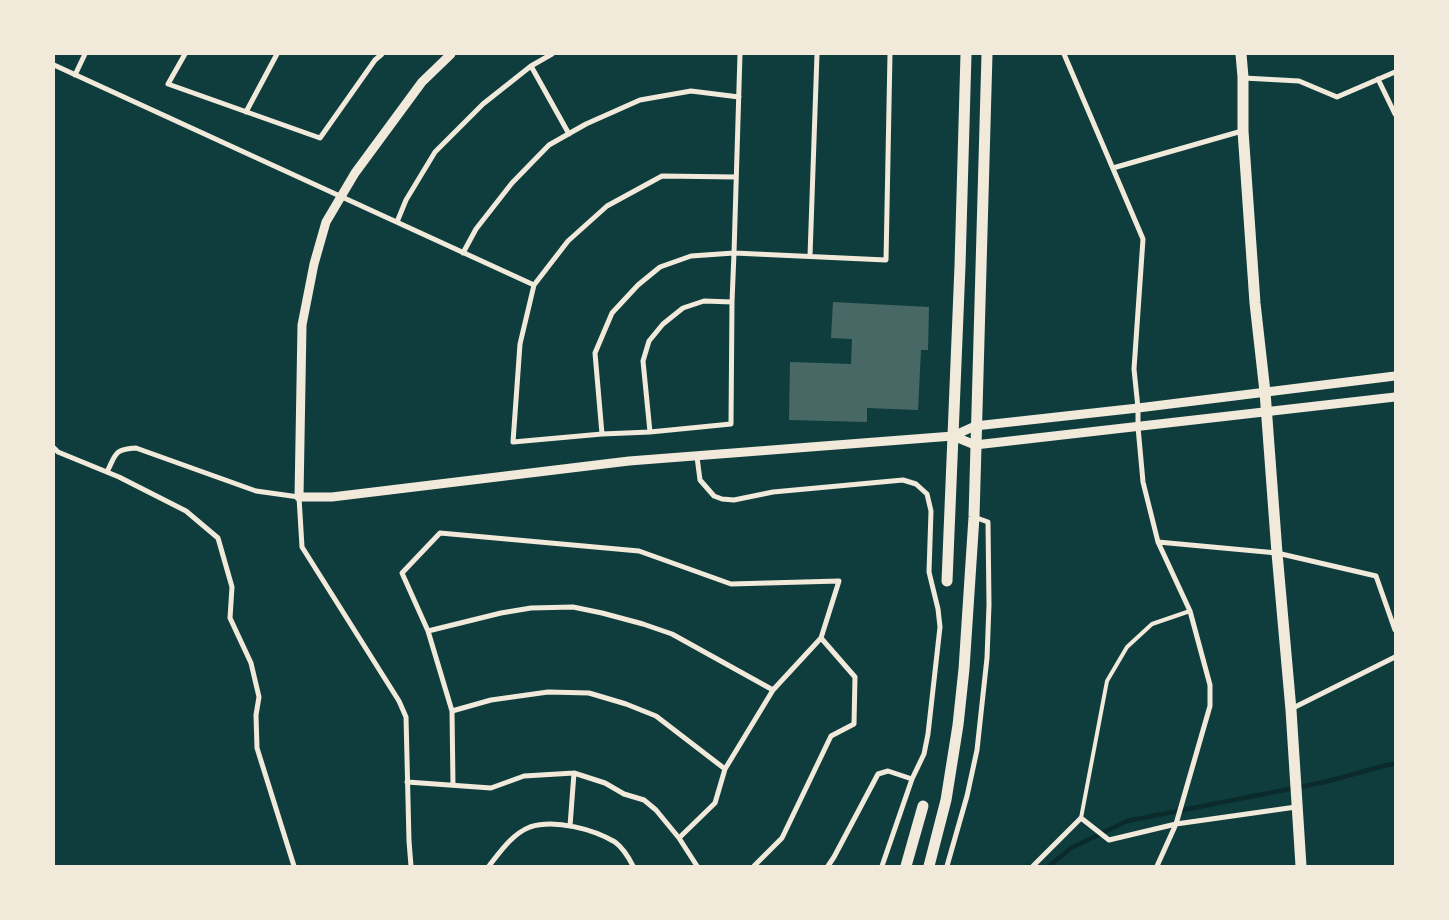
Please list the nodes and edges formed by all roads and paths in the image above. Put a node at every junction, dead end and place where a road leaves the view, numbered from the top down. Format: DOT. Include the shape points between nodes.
graph roads {
  1 [pos="85,54"];
  2 [pos="185,54"];
  3 [pos="277,54"];
  4 [pos="382,54"];
  5 [pos="451,54"];
  6 [pos="552,54"];
  7 [pos="740,54"];
  8 [pos="817,54"];
  9 [pos="890,54"];
  10 [pos="966,54"];
  11 [pos="987,54"];
  12 [pos="1064,54"];
  13 [pos="1241,54"];
  14 [pos="54,65"];
  15 [pos="531,66"];
  16 [pos="1395,72"];
  17 [pos="75,75"];
  18 [pos="1243,78"];
  19 [pos="1378,79"];
  20 [pos="739,97"];
  21 [pos="246,112"];
  22 [pos="1395,114"];
  23 [pos="1243,131"];
  24 [pos="569,134"];
  25 [pos="1113,168"];
  26 [pos="736,177"];
  27 [pos="341,197"];
  28 [pos="397,222"];
  29 [pos="463,253"];
  30 [pos="734,253"];
  31 [pos="810,256"];
  32 [pos="534,285"];
  33 [pos="732,302"];
  34 [pos="1395,376"];
  35 [pos="1265,392"];
  36 [pos="1395,397"];
  37 [pos="1138,408"];
  38 [pos="1266,411"];
  39 [pos="975,426"];
  40 [pos="1138,427"];
  41 [pos="650,432"];
  42 [pos="602,434"];
  43 [pos="953,436"];
  44 [pos="975,445"];
  45 [pos="54,448"];
  46 [pos="697,457"];
  47 [pos="107,472"];
  48 [pos="299,497"];
  49 [pos="974,517"];
  50 [pos="1158,542"];
  51 [pos="1277,553"];
  52 [pos="948,581"];
  53 [pos="1190,610"];
  54 [pos="1395,630"];
  55 [pos="428,631"];
  56 [pos="821,638"];
  57 [pos="1395,657"];
  58 [pos="773,690"];
  59 [pos="1291,710"];
  60 [pos="452,711"];
  61 [pos="725,769"];
  62 [pos="574,773"];
  63 [pos="912,779"];
  64 [pos="407,782"];
  65 [pos="453,785"];
  66 [pos="923,806"];
  67 [pos="1297,807"];
  68 [pos="1081,818"];
  69 [pos="1176,824"];
  70 [pos="570,826"];
  71 [pos="679,838"];
  72 [pos="294,866"];
  73 [pos="411,866"];
  74 [pos="489,866"];
  75 [pos="633,866"];
  76 [pos="697,866"];
  77 [pos="754,866"];
  78 [pos="828,866"];
  79 [pos="882,866"];
  80 [pos="906,866"];
  81 [pos="929,866"];
  82 [pos="947,866"];
  83 [pos="1033,866"];
  84 [pos="1157,866"];
  85 [pos="1301,866"];
  1 -- 17 [label="street"];
  2 -- 21 [label="street" via="168,84"];
  3 -- 21 [label="street"];
  4 -- 21 [label="street" via="320,138"];
  5 -- 27 [label="street" via="422,82"];
  6 -- 15 [label="street"];
  7 -- 20 [label="street"];
  8 -- 31 [label="street"];
  9 -- 31 [label="street" via="886,260"];
  10 -- 43 [label="main road"];
  11 -- 39 [label="main road"];
  12 -- 25 [label="street"];
  13 -- 18 [label="main road"];
  14 -- 17 [label="street"];
  15 -- 24 [label="street"];
  15 -- 28 [label="street" via="483,104 435,152 406,200"];
  16 -- 19 [label="street"];
  17 -- 27 [label="street"];
  18 -- 19 [label="street" via="1299,81 1337,97"];
  18 -- 23 [label="main road"];
  19 -- 22 [label="street"];
  20 -- 24 [label="street" via="691,91 640,100"];
  20 -- 26 [label="street"];
  23 -- 25 [label="street"];
  23 -- 35 [label="main road"];
  24 -- 29 [label="street" via="549,145 512,183 476,229"];
  25 -- 37 [label="street" via="1143,238 1134,369"];
  26 -- 30 [label="street"];
  26 -- 32 [label="street" via="662,176 607,206 568,241"];
  27 -- 28 [label="street"];
  27 -- 48 [label="street" via="326,222 302,325"];
  28 -- 29 [label="street"];
  29 -- 32 [label="street"];
  30 -- 31 [label="street"];
  30 -- 33 [label="street"];
  30 -- 42 [label="street" via="691,256 660,266 612,313 595,353"];
  32 -- 42 [label="street" via="520,344 513,442"];
  33 -- 41 [label="street" via="704,301 683,308 649,341 644,361"];
  33 -- 41 [label="street" via="731,424"];
  34 -- 35 [label="street"];
  35 -- 37 [label="street"];
  35 -- 38 [label="main road"];
  36 -- 38 [label="street"];
  37 -- 39 [label="street"];
  37 -- 40 [label="street"];
  38 -- 40 [label="street"];
  38 -- 51 [label="main road"];
  39 -- 43 [label="street"];
  39 -- 44 [label="main road"];
  40 -- 44 [label="street"];
  40 -- 50 [label="street" via="1143,482"];
  41 -- 42 [label="street"];
  43 -- 44 [label="street"];
  43 -- 46 [label="street"];
  43 -- 52 [label="main road"];
  44 -- 49 [label="main road"];
  45 -- 47 [label="street"];
  46 -- 48 [label="street" via="629,461 332,497"];
  46 -- 63 [label="street" via="700,480 722,500 903,480 916,484 927,494 931,511 929,572 940,627 928,734 924,754"];
  47 -- 48 [label="street" via="115,455 123,449 136,448 256,491"];
  47 -- 72 [label="street" via="186,511 218,538 232,587 230,618 251,663 259,697 257,748"];
  48 -- 64 [label="street" via="302,547 406,717"];
  49 -- 81 [label="main road" via="958,724 946,800"];
  49 -- 82 [label="street" via="988,522 987,658 977,750"];
  50 -- 51 [label="street"];
  50 -- 53 [label="street"];
  51 -- 54 [label="street" via="1376,576"];
  51 -- 59 [label="main road"];
  53 -- 68 [label="lane" via="1152,624 1127,647 1107,681"];
  53 -- 69 [label="street" via="1210,684 1210,706"];
  55 -- 56 [label="street" via="402,573 440,533 639,551 732,584 839,581"];
  55 -- 58 [label="street" via="531,608 573,608 602,613 672,634"];
  55 -- 60 [label="street"];
  56 -- 58 [label="street"];
  56 -- 77 [label="street" via="855,677 854,724 831,736 782,838"];
  57 -- 59 [label="street"];
  58 -- 61 [label="street"];
  59 -- 67 [label="main road"];
  60 -- 61 [label="street" via="491,700 548,692 589,693 656,716"];
  60 -- 65 [label="street"];
  61 -- 71 [label="street" via="715,803"];
  62 -- 65 [label="street" via="524,776 491,788"];
  62 -- 70 [label="street"];
  62 -- 71 [label="street" via="644,800"];
  63 -- 78 [label="street" via="888,771 878,774"];
  63 -- 79 [label="street"];
  64 -- 65 [label="street"];
  64 -- 73 [label="street"];
  66 -- 80 [label="main road"];
  67 -- 69 [label="street"];
  67 -- 85 [label="main road"];
  68 -- 69 [label="street" via="1109,840"];
  68 -- 83 [label="street"];
  69 -- 84 [label="street"];
  70 -- 74 [label="street" via="530,827 511,838"];
  70 -- 75 [label="street" via="585,828 616,843"];
  71 -- 76 [label="street"];
}
